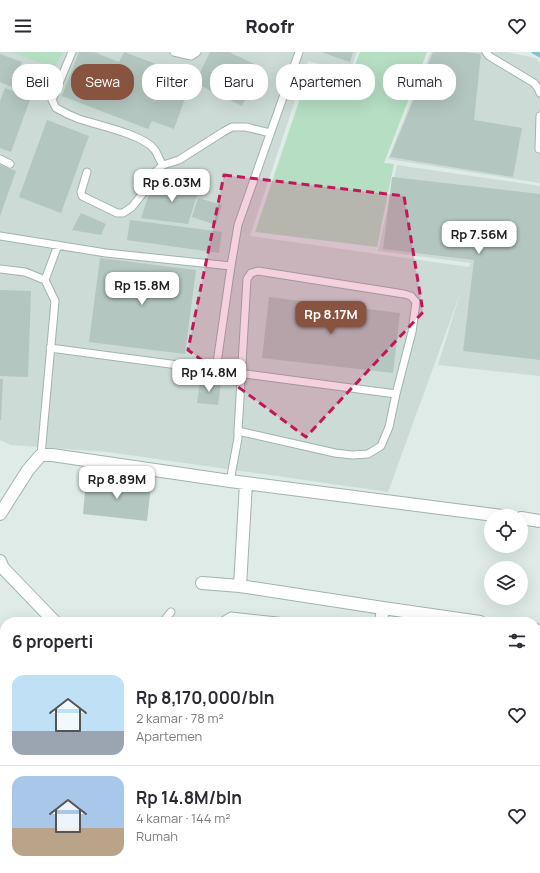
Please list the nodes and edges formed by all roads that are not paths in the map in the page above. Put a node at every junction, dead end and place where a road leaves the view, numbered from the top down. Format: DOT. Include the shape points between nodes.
graph roads {
  1 [pos="72,52"];
  2 [pos="174,52"];
  3 [pos="197,52"];
  4 [pos="299,52"];
  5 [pos="486,52"];
  6 [pos="540,93"];
  7 [pos="540,116"];
  8 [pos="270,133"];
  9 [pos="539,149"];
  10 [pos="0,159"];
  11 [pos="10,164"];
  12 [pos="163,165"];
  13 [pos="87,172"];
  14 [pos="0,236"];
  15 [pos="58,245"];
  16 [pos="231,266"];
  17 [pos="0,269"];
  18 [pos="45,280"];
  19 [pos="50,348"];
  20 [pos="216,370"];
  21 [pos="241,373"];
  22 [pos="396,394"];
  23 [pos="238,431"];
  24 [pos="40,455"];
  25 [pos="230,481"];
  26 [pos="246,484"];
  27 [pos="0,512"];
  28 [pos="484,514"];
  29 [pos="528,519"];
  30 [pos="540,521"];
  31 [pos="0,561"];
  32 [pos="202,583"];
  33 [pos="240,586"];
  34 [pos="383,608"];
  35 [pos="171,612"];
  36 [pos="50,617"];
  37 [pos="167,617"];
  38 [pos="229,617"];
  39 [pos="240,617"];
  40 [pos="382,617"];
  41 [pos="445,617"];
  1 -- 12 [label="lane" via="52,100 56,108 76,118 146,141 155,150"];
  2 -- 3 [label="lane" via="191,56"];
  4 -- 8 [label="lane"];
  5 -- 6 [label="lane" via="534,83"];
  7 -- 9 [label="lane"];
  8 -- 12 [label="lane" via="246,127 232,127 179,160"];
  8 -- 16 [label="lane" via="238,224"];
  10 -- 11 [label="lane"];
  12 -- 13 [label="lane" via="153,174 132,207 124,213 117,213 82,196"];
  14 -- 15 [label="lane"];
  15 -- 16 [label="lane" via="106,253"];
  15 -- 18 [label="lane"];
  16 -- 20 [label="lane"];
  17 -- 18 [label="lane" via="25,272"];
  18 -- 19 [label="lane" via="55,301"];
  19 -- 20 [label="lane"];
  19 -- 24 [label="lane"];
  20 -- 21 [label="lane"];
  21 -- 22 [label="lane"];
  21 -- 22 [label="lane" via="247,279 251,273 258,271 411,296 416,302 412,332"];
  21 -- 23 [label="lane"];
  22 -- 23 [label="lane" via="389,427 381,446 368,454 335,453"];
  23 -- 25 [label="lane"];
  24 -- 25 [label="street"];
  24 -- 27 [label="street"];
  25 -- 26 [label="street"];
  26 -- 28 [label="street"];
  26 -- 33 [label="street"];
  29 -- 30 [label="street"];
  31 -- 36 [label="street" via="3,568"];
  32 -- 33 [label="street"];
  33 -- 34 [label="street"];
  34 -- 40 [label="street"];
  34 -- 41 [label="street"];
  35 -- 37 [label="lane"];
  38 -- 39 [label="lane"];
}
